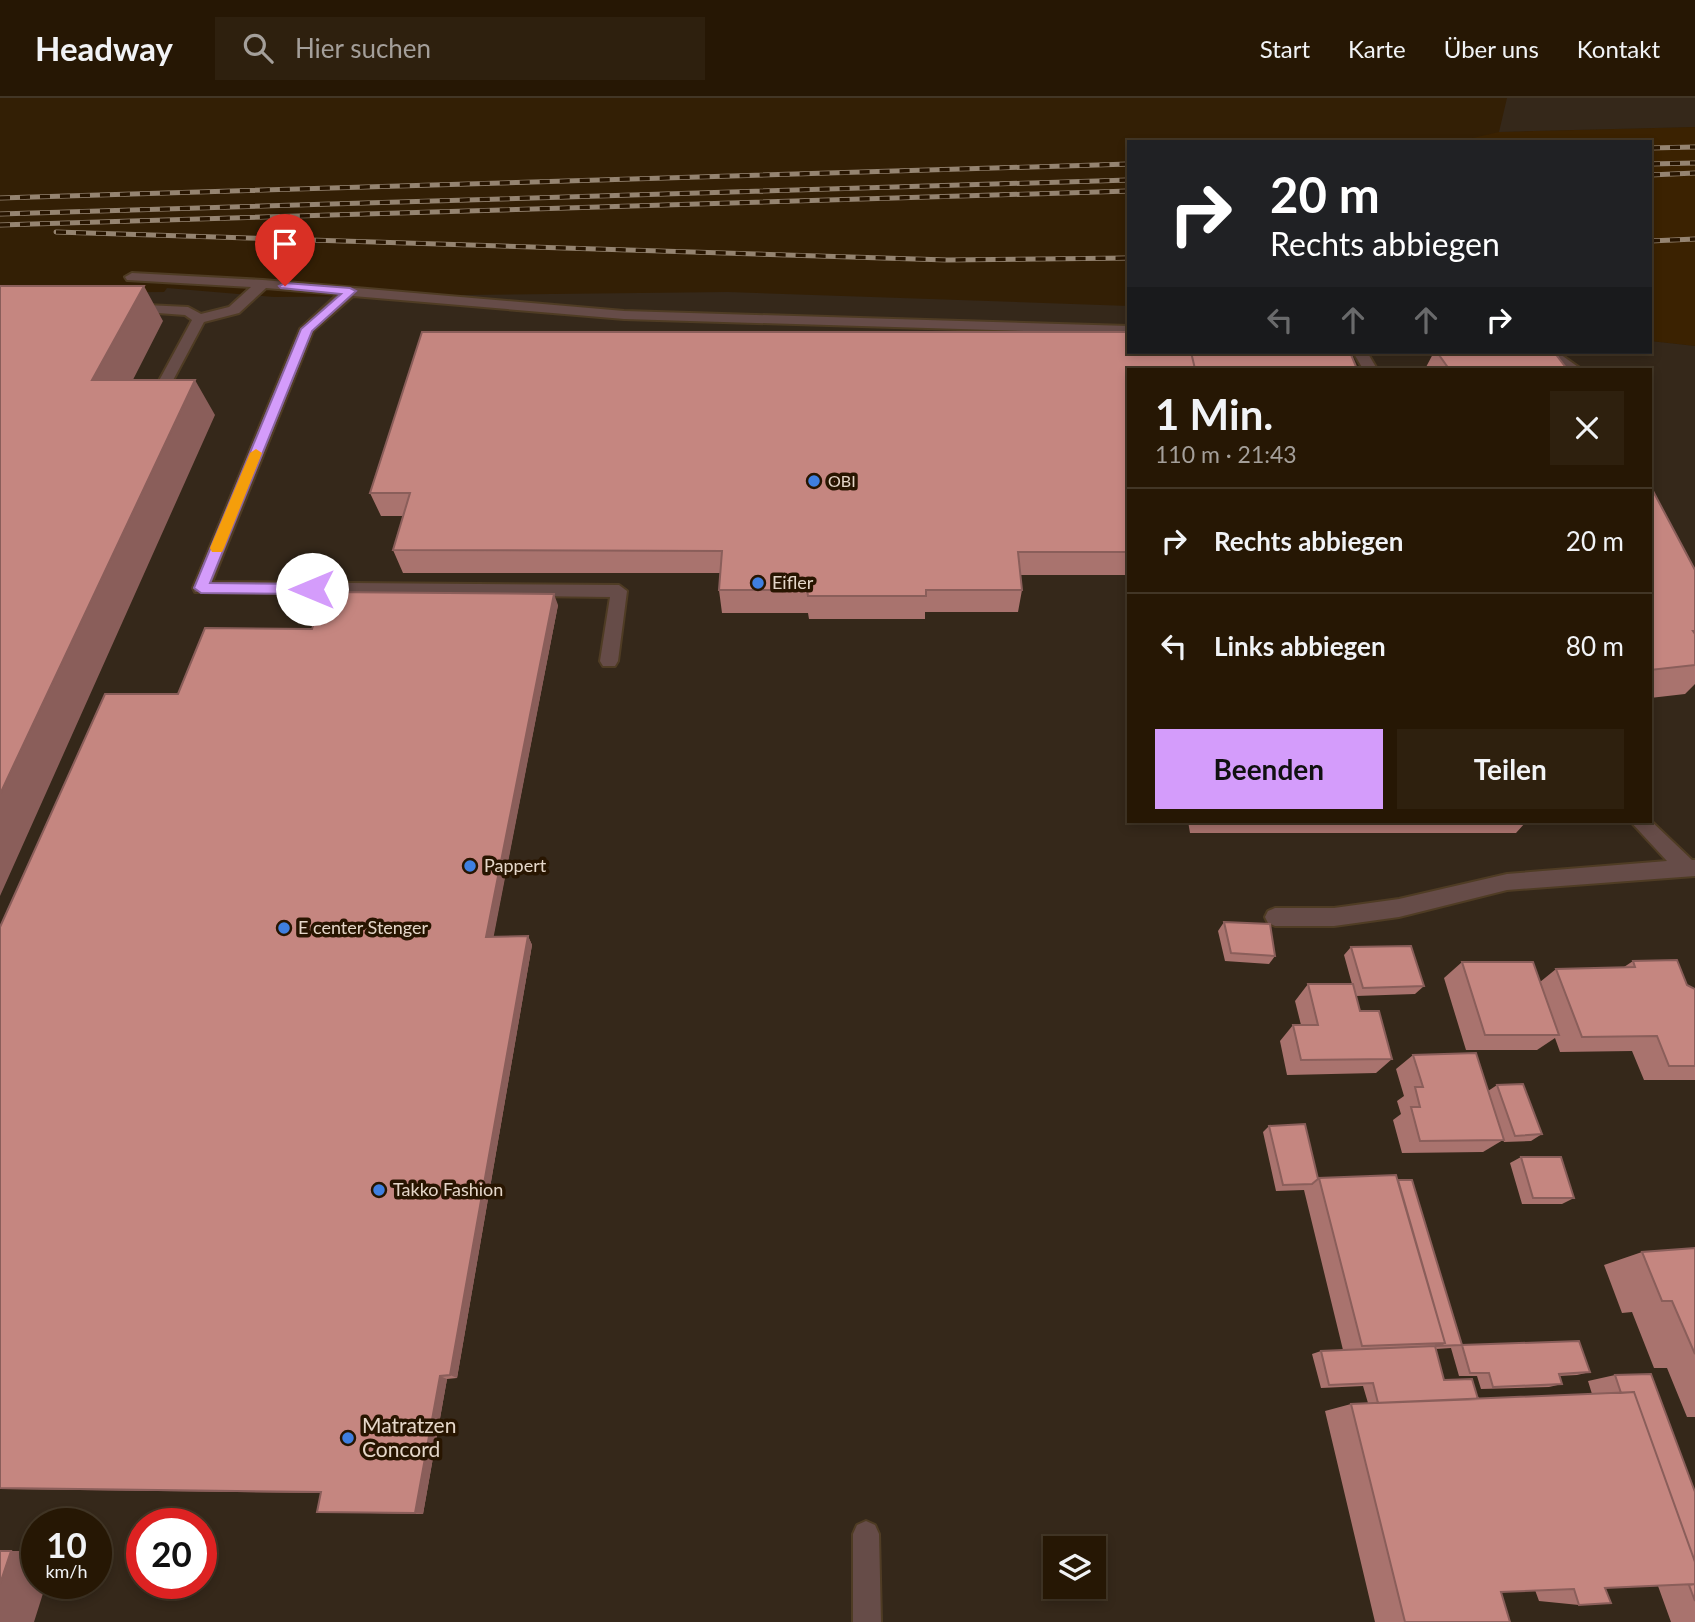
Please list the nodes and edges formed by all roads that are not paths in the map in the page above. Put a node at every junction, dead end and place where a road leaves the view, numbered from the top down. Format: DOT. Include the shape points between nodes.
graph roads {
  1 [pos="132,276"];
  2 [pos="263,284"];
  3 [pos="350,291"];
  4 [pos="116,307"];
  5 [pos="199,319"];
  6 [pos="1127,330"];
  7 [pos="1551,354"];
  8 [pos="1572,368"];
  9 [pos="153,405"];
  10 [pos="609,661"];
  11 [pos="1641,823"];
  12 [pos="1691,867"];
  13 [pos="1275,917"];
  14 [pos="866,1534"];
  15 [pos="867,1622"];
  1 -- 2 [label="lane"];
  2 -- 3 [label="lane"];
  2 -- 5 [label="lane" via="234,310"];
  3 -- 6 [label="lane" via="624,315"];
  3 -- 10 [label="lane" via="307,329 201,588 619,591"];
  4 -- 5 [label="lane" via="188,311"];
  5 -- 9 [label="lane"];
  7 -- 8 [label="lane"];
  11 -- 12 [label="lane"];
  12 -- 13 [label="lane" via="1507,882 1399,908 1334,917"];
  14 -- 15 [label="lane"];
}
